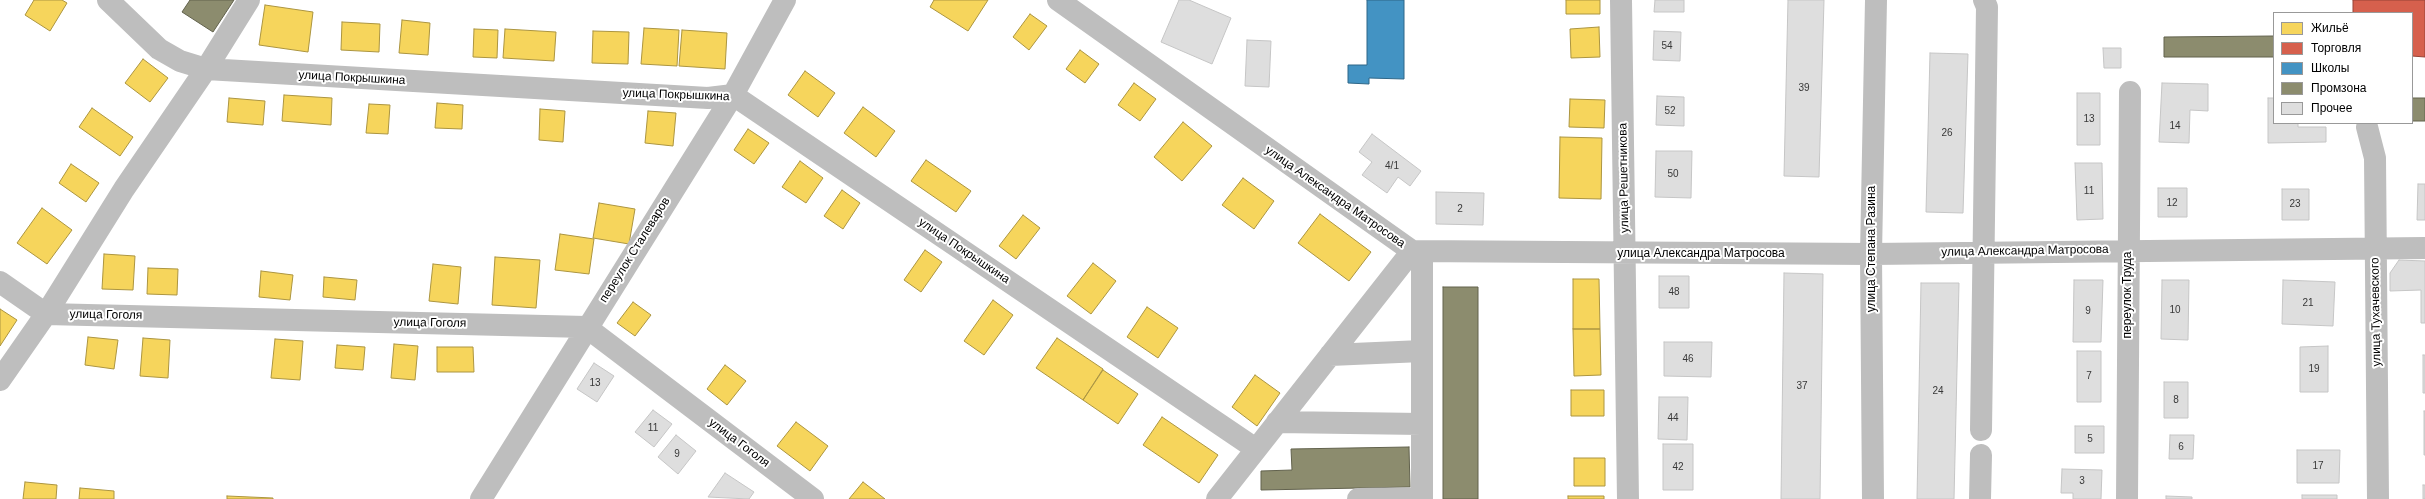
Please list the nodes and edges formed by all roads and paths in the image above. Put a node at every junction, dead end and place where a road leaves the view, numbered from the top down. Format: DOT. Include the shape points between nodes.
graph roads {
  1 [pos="108,0"];
  2 [pos="249,0"];
  3 [pos="785,0"];
  4 [pos="1058,0"];
  5 [pos="1621,0"];
  6 [pos="1876,0"];
  7 [pos="1984,0"];
  8 [pos="206,69"];
  9 [pos="2130,92"];
  10 [pos="733,95"];
  11 [pos="2367,127"];
  12 [pos="2376,247"];
  13 [pos="2425,248"];
  14 [pos="2128,249"];
  15 [pos="1417,252"];
  16 [pos="1984,252"];
  17 [pos="1625,254"];
  18 [pos="1871,254"];
  19 [pos="0,282"];
  20 [pos="46,314"];
  21 [pos="586,327"];
  22 [pos="1422,352"];
  23 [pos="1330,355"];
  24 [pos="0,380"];
  25 [pos="1277,422"];
  26 [pos="1422,424"];
  27 [pos="1981,430"];
  28 [pos="1256,449"];
  29 [pos="1982,455"];
  30 [pos="1422,498"];
  31 [pos="481,499"];
  32 [pos="813,499"];
  33 [pos="1217,499"];
  34 [pos="1358,499"];
  35 [pos="1628,499"];
  36 [pos="1873,499"];
  37 [pos="1980,499"];
  38 [pos="2127,499"];
  39 [pos="2378,499"];
  1 -- 8 [label="street, улица Покрышкина" via="159,49 180,61"];
  2 -- 8 [label="street"];
  3 -- 10 [label="street, переулок Сталеваров"];
  4 -- 15 [label="street, улица Александра Матросова"];
  5 -- 17 [label="street, улица Решетникова"];
  6 -- 18 [label="street, улица Степана Разина"];
  7 -- 16 [label="street" via="1987,7"];
  8 -- 10 [label="street, улица Покрышкина" via="708,98"];
  8 -- 20 [label="street" via="124,188"];
  9 -- 14 [label="street, переулок Труда"];
  10 -- 21 [label="street, переулок Сталеваров"];
  10 -- 28 [label="street, улица Покрышкина"];
  11 -- 12 [label="street, улица Тухачевского" via="2375,158"];
  12 -- 13 [label="street, улица Александра Матросова"];
  12 -- 14 [label="street, улица Александра Матросова"];
  12 -- 39 [label="street, улица Тухачевского"];
  14 -- 16 [label="street, улица Александра Матросова"];
  14 -- 38 [label="street, переулок Труда"];
  15 -- 17 [label="street, улица Александра Матросова"];
  15 -- 22 [label="street"];
  15 -- 23 [label="street"];
  16 -- 18 [label="street, улица Александра Матросова"];
  16 -- 27 [label="street"];
  17 -- 18 [label="street, улица Александра Матросова"];
  17 -- 35 [label="street, улица Решетникова"];
  18 -- 36 [label="street, улица Степана Разина"];
  19 -- 20 [label="street"];
  20 -- 21 [label="street, улица Гоголя"];
  20 -- 24 [label="street"];
  21 -- 31 [label="street, переулок Сталеваров"];
  21 -- 32 [label="street, улица Гоголя"];
  22 -- 23 [label="street"];
  22 -- 26 [label="street"];
  23 -- 25 [label="street"];
  25 -- 26 [label="street"];
  25 -- 28 [label="street"];
  26 -- 30 [label="street"];
  28 -- 33 [label="street"];
  29 -- 37 [label="street"];
  30 -- 34 [label="street"];
}
